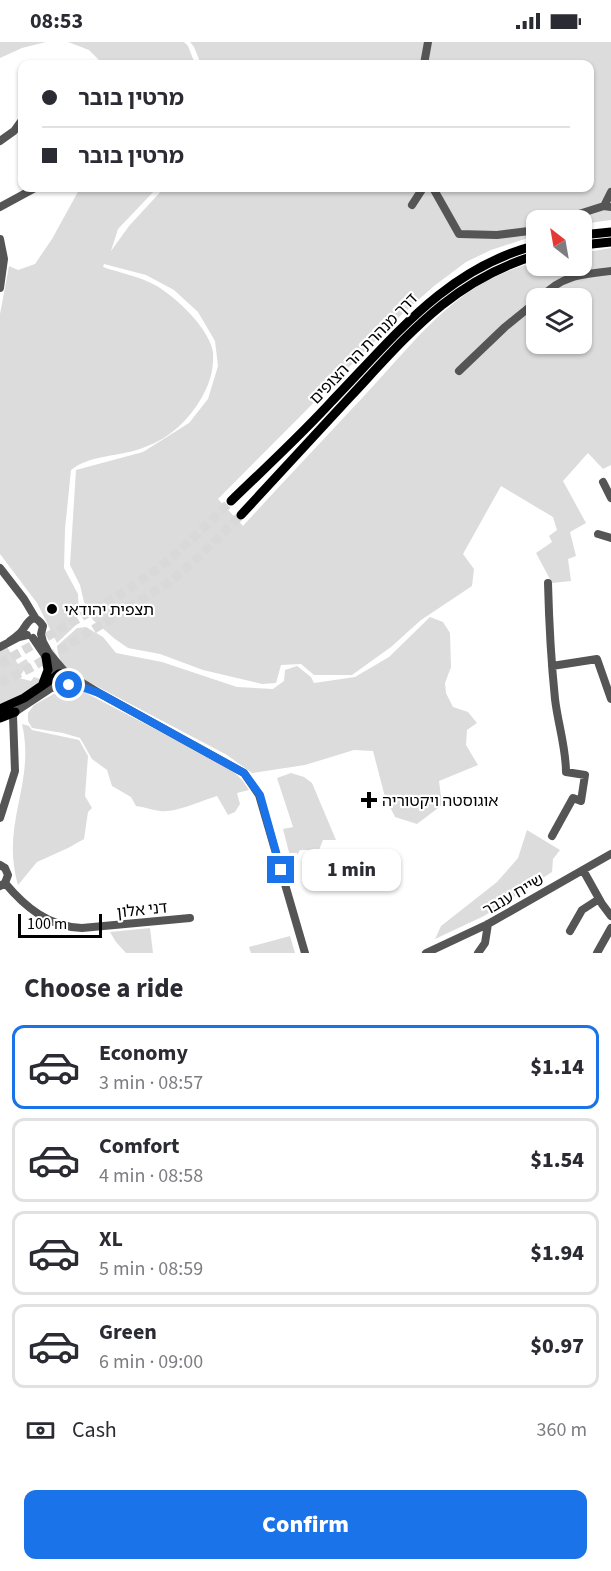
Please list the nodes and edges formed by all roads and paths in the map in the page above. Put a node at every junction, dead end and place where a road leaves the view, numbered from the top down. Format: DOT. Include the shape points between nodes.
graph roads {
  1 [pos="428,42"];
  2 [pos="425,60"];
  3 [pos="18,126"];
  4 [pos="0,141"];
  5 [pos="27,192"];
  6 [pos="420,192"];
  7 [pos="435,192"];
  8 [pos="611,192"];
  9 [pos="412,205"];
  10 [pos="607,206"];
  11 [pos="0,207"];
  12 [pos="592,210"];
  13 [pos="526,232"];
  14 [pos="611,232"];
  15 [pos="592,234"];
  16 [pos="0,239"];
  17 [pos="611,242"];
  18 [pos="592,244"];
  19 [pos="526,249"];
  20 [pos="526,259"];
  21 [pos="611,271"];
  22 [pos="0,288"];
  23 [pos="550,288"];
  24 [pos="526,310"];
  25 [pos="459,371"];
  26 [pos="603,482"];
  27 [pos="611,498"];
  28 [pos="231,501"];
  29 [pos="241,515"];
  30 [pos="598,534"];
  31 [pos="611,538"];
  32 [pos="0,568"];
  33 [pos="549,583"];
  34 [pos="18,592"];
  35 [pos="36,619"];
  36 [pos="31,631"];
  37 [pos="0,647"];
  38 [pos="46,657"];
  39 [pos="552,666"];
  40 [pos="63,675"];
  41 [pos="76,685"];
  42 [pos="39,688"];
  43 [pos="52,689"];
  44 [pos="99,693"];
  45 [pos="611,699"];
  46 [pos="0,709"];
  47 [pos="15,712"];
  48 [pos="0,719"];
  49 [pos="13,732"];
  50 [pos="0,818"];
  51 [pos="552,836"];
  52 [pos="611,854"];
  53 [pos="0,865"];
  54 [pos="583,870"];
  55 [pos="3,884"];
  56 [pos="599,899"];
  57 [pos="611,916"];
  58 [pos="190,918"];
  59 [pos="488,924"];
  60 [pos="611,928"];
  61 [pos="570,931"];
  62 [pos="305,953"];
  63 [pos="426,953"];
  64 [pos="478,953"];
  65 [pos="597,953"];
  1 -- 2 [label="street"];
  3 -- 4 [label="street"];
  5 -- 11 [label="street"];
  6 -- 9 [label="street"];
  7 -- 13 [label="street" via="459,234 498,236"];
  8 -- 10 [label="street"];
  10 -- 12 [label="street"];
  14 -- 15 [label="main road"];
  16 -- 22 [label="street" via="4,259"];
  17 -- 18 [label="main road"];
  19 -- 28 [label="main road, דרך מנהרת הר הצופים" via="472,271 433,298"];
  20 -- 29 [label="main road, דרך מנהרת הר הצופים" via="469,284 432,312"];
  21 -- 23 [label="street" via="570,276"];
  24 -- 25 [label="street"];
  26 -- 27 [label="street"];
  30 -- 31 [label="street"];
  32 -- 34 [label="street"];
  33 -- 39 [label="street"];
  34 -- 35 [label="street"];
  34 -- 36 [label="street"];
  35 -- 36 [label="street"];
  35 -- 36 [label="street" via="43,626"];
  36 -- 37 [label="street"];
  36 -- 38 [label="street"];
  36 -- 40 [label="street"];
  38 -- 40 [label="street"];
  38 -- 42 [label="main road" via="47,673"];
  39 -- 45 [label="street" via="597,659"];
  39 -- 51 [label="street" via="566,772 585,775 581,801 573,798"];
  40 -- 41 [label="street"];
  40 -- 42 [label="main road"];
  40 -- 43 [label="street"];
  40 -- 44 [label="street"];
  41 -- 43 [label="street"];
  41 -- 44 [label="street"];
  42 -- 46 [label="main road"];
  43 -- 47 [label="street"];
  44 -- 62 [label="street" via="232,765 252,782 264,808"];
  47 -- 48 [label="main road"];
  47 -- 49 [label="street"];
  48 -- 49 [label="street"];
  49 -- 50 [label="street" via="15,771"];
  52 -- 54 [label="street, שייח ענבר"];
  53 -- 55 [label="street" via="8,871"];
  54 -- 56 [label="street"];
  54 -- 59 [label="street, שייח ענבר"];
  55 -- 58 [label="street, דני אלון" via="35,912 69,928"];
  56 -- 57 [label="street"];
  56 -- 61 [label="street" via="582,910"];
  59 -- 63 [label="street, שייח ענבר"];
  59 -- 64 [label="street" via="485,943"];
  60 -- 65 [label="street"];
}
